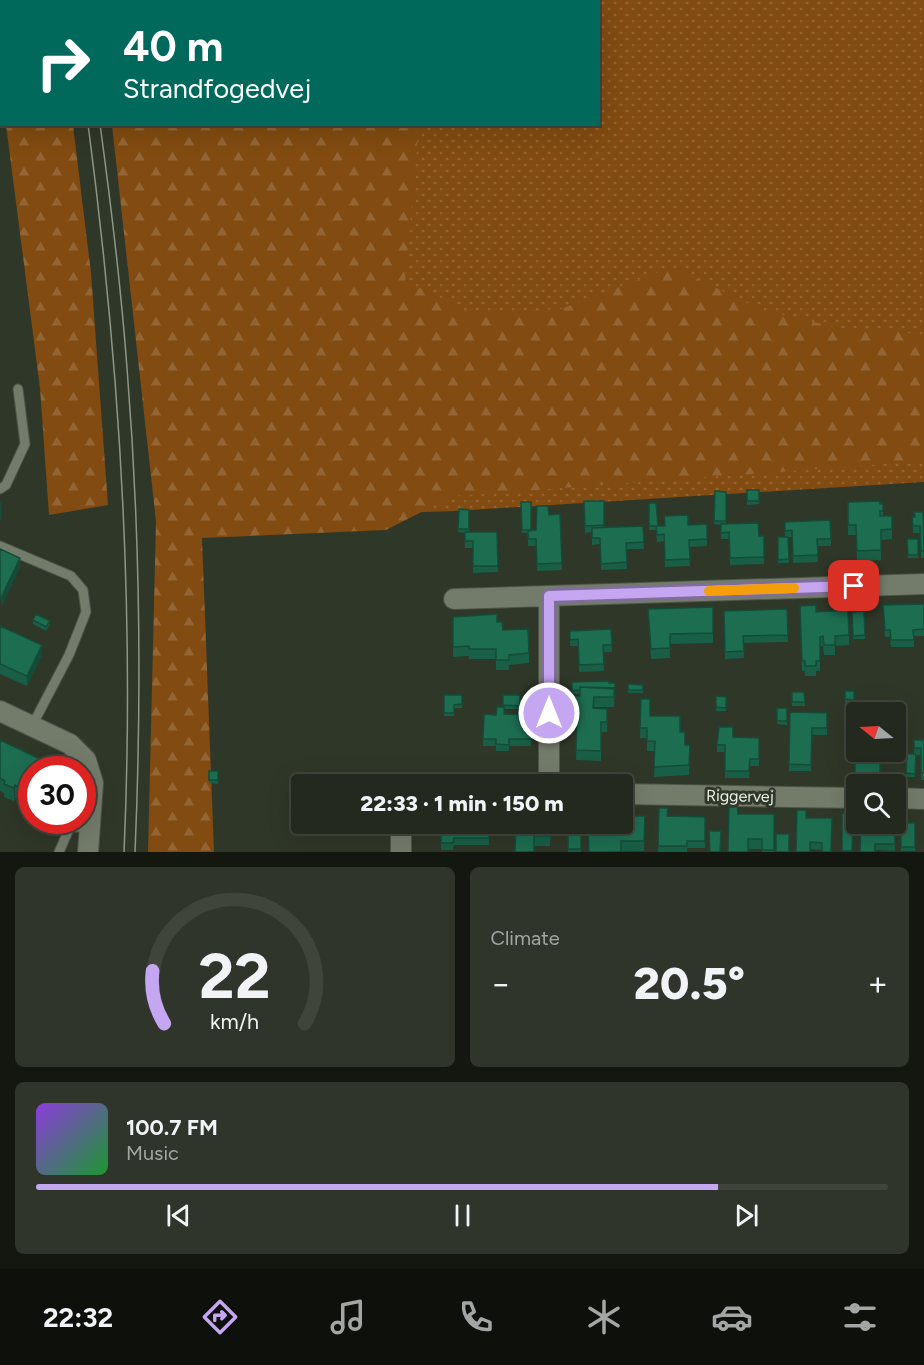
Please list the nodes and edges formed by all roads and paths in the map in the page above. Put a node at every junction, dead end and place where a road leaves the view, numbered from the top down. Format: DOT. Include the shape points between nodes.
graph roads {
  1 [pos="18,389"];
  2 [pos="0,489"];
  3 [pos="0,546"];
  4 [pos="924,584"];
  5 [pos="549,596"];
  6 [pos="454,599"];
  7 [pos="0,711"];
  8 [pos="32,726"];
  9 [pos="82,756"];
  10 [pos="549,774"];
  11 [pos="633,794"];
  12 [pos="846,798"];
  13 [pos="906,798"];
  14 [pos="924,799"];
  15 [pos="67,834"];
  16 [pos="89,834"];
  17 [pos="401,834"];
  18 [pos="59,852"];
  19 [pos="88,852"];
  20 [pos="401,852"];
  1 -- 2 [label="lane" via="26,444 6,485"];
  3 -- 8 [label="lane" via="71,576 83,590 86,612 69,655"];
  4 -- 5 [label="street"];
  5 -- 6 [label="street"];
  5 -- 10 [label="street"];
  7 -- 8 [label="street"];
  8 -- 9 [label="street" via="70,744"];
  11 -- 12 [label="street, Riggervej"];
  13 -- 14 [label="street"];
  15 -- 18 [label="lane"];
  16 -- 19 [label="street"];
  17 -- 20 [label="street"];
}
